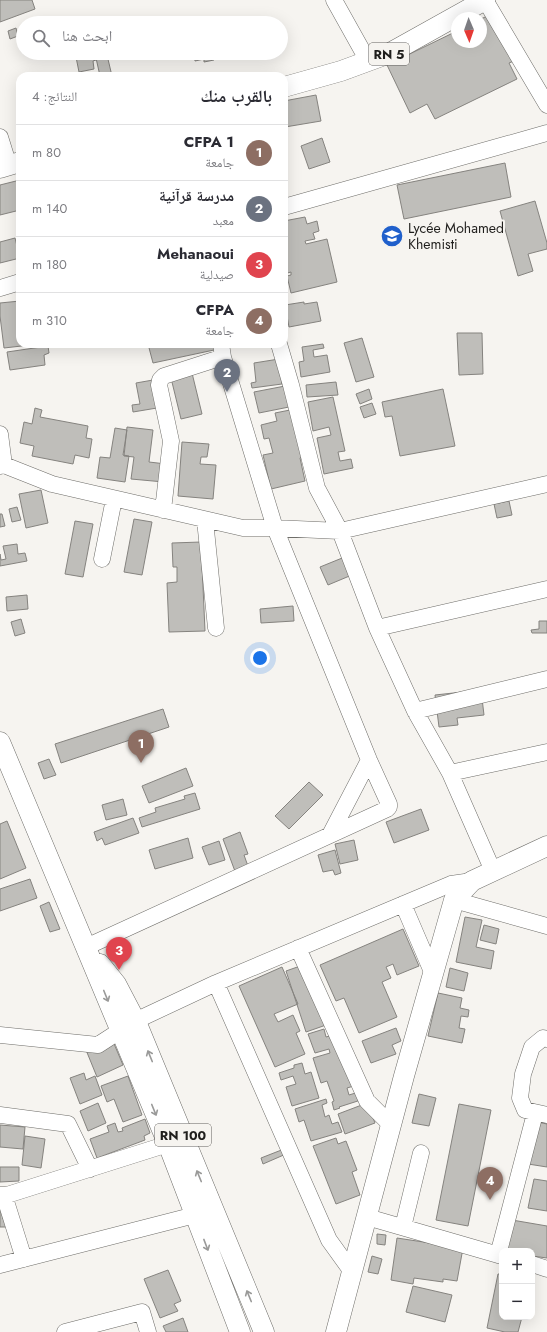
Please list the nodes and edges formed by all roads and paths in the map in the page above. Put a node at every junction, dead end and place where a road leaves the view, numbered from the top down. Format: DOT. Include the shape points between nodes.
graph roads {
  1 [pos="334,0"];
  2 [pos="485,0"];
  3 [pos="368,61"];
  4 [pos="288,87"];
  5 [pos="547,105"];
  6 [pos="547,134"];
  7 [pos="0,138"];
  8 [pos="10,165"];
  9 [pos="288,206"];
  10 [pos="16,283"];
  11 [pos="0,288"];
  12 [pos="280,348"];
  13 [pos="222,351"];
  14 [pos="0,437"];
  15 [pos="2,465"];
  16 [pos="547,484"];
  17 [pos="114,498"];
  18 [pos="163,510"];
  19 [pos="205,520"];
  20 [pos="275,528"];
  21 [pos="340,531"];
  22 [pos="102,559"];
  23 [pos="547,589"];
  24 [pos="216,628"];
  25 [pos="377,628"];
  26 [pos="547,679"];
  27 [pos="415,711"];
  28 [pos="0,742"];
  29 [pos="547,752"];
  30 [pos="369,760"];
  31 [pos="450,773"];
  32 [pos="330,835"];
  33 [pos="547,846"];
  34 [pos="493,871"];
  35 [pos="472,881"];
  36 [pos="454,900"];
  37 [pos="403,904"];
  38 [pos="547,926"];
  39 [pos="86,946"];
  40 [pos="298,948"];
  41 [pos="433,974"];
  42 [pos="216,983"];
  43 [pos="128,1025"];
  44 [pos="0,1035"];
  45 [pos="547,1039"];
  46 [pos="0,1116"];
  47 [pos="540,1118"];
  48 [pos="391,1125"];
  49 [pos="168,1144"];
  50 [pos="421,1153"];
  51 [pos="90,1169"];
  52 [pos="2,1195"];
  53 [pos="195,1215"];
  54 [pos="367,1217"];
  55 [pos="403,1228"];
  56 [pos="502,1248"];
  57 [pos="499,1255"];
  58 [pos="24,1259"];
  59 [pos="535,1265"];
  60 [pos="0,1266"];
  61 [pos="547,1269"];
  62 [pos="352,1272"];
  63 [pos="65,1332"];
  64 [pos="148,1332"];
  65 [pos="240,1332"];
  66 [pos="264,1332"];
  67 [pos="336,1332"];
  1 -- 3 [label="street"];
  2 -- 3 [label="main road, RN 5" via="390,53"];
  2 -- 5 [label="street"];
  3 -- 4 [label="main road, RN 5"];
  6 -- 9 [label="street"];
  7 -- 8 [label="street"];
  10 -- 11 [label="street"];
  12 -- 21 [label="street" via="317,488"];
  13 -- 18 [label="street" via="160,380 171,441"];
  13 -- 20 [label="street"];
  14 -- 15 [label="street"];
  15 -- 17 [label="street" via="52,484"];
  16 -- 21 [label="street"];
  17 -- 18 [label="street"];
  17 -- 22 [label="street"];
  18 -- 19 [label="street"];
  19 -- 20 [label="street" via="243,528"];
  19 -- 24 [label="street"];
  20 -- 21 [label="street"];
  20 -- 30 [label="street"];
  21 -- 25 [label="street"];
  23 -- 25 [label="street"];
  25 -- 27 [label="street"];
  26 -- 27 [label="street"];
  27 -- 31 [label="street"];
  28 -- 39 [label="main road"];
  29 -- 31 [label="street"];
  30 -- 32 [label="street"];
  30 -- 32 [label="street" via="389,807"];
  31 -- 34 [label="street"];
  32 -- 39 [label="street"];
  33 -- 34 [label="main road"];
  34 -- 35 [label="main road"];
  35 -- 36 [label="main road"];
  35 -- 37 [label="street" via="451,884"];
  36 -- 38 [label="street"];
  36 -- 41 [label="main road"];
  37 -- 40 [label="street"];
  37 -- 41 [label="street"];
  39 -- 43 [label="main road"];
  40 -- 42 [label="street"];
  40 -- 48 [label="street" via="367,1101"];
  41 -- 48 [label="main road"];
  42 -- 43 [label="street"];
  42 -- 62 [label="street" via="329,1240"];
  43 -- 44 [label="street" via="98,1045"];
  43 -- 49 [label="main road, one-way"];
  66 -- 43 [label="main road, RN 100, one-way"];
  45 -- 47 [label="street" via="542,1038 532,1047 523,1074 520,1098 525,1110"];
  46 -- 51 [label="street" via="68,1124"];
  47 -- 56 [label="street"];
  48 -- 54 [label="main road"];
  49 -- 51 [label="street"];
  49 -- 53 [label="main road"];
  50 -- 55 [label="street"];
  51 -- 52 [label="street"];
  52 -- 58 [label="street"];
  53 -- 58 [label="street"];
  53 -- 65 [label="main road, one-way"];
  54 -- 55 [label="street"];
  54 -- 62 [label="main road"];
  55 -- 57 [label="street"];
  58 -- 60 [label="street"];
  59 -- 61 [label="street"];
  62 -- 67 [label="main road"];
  63 -- 64 [label="street" via="142,1312"];
}
